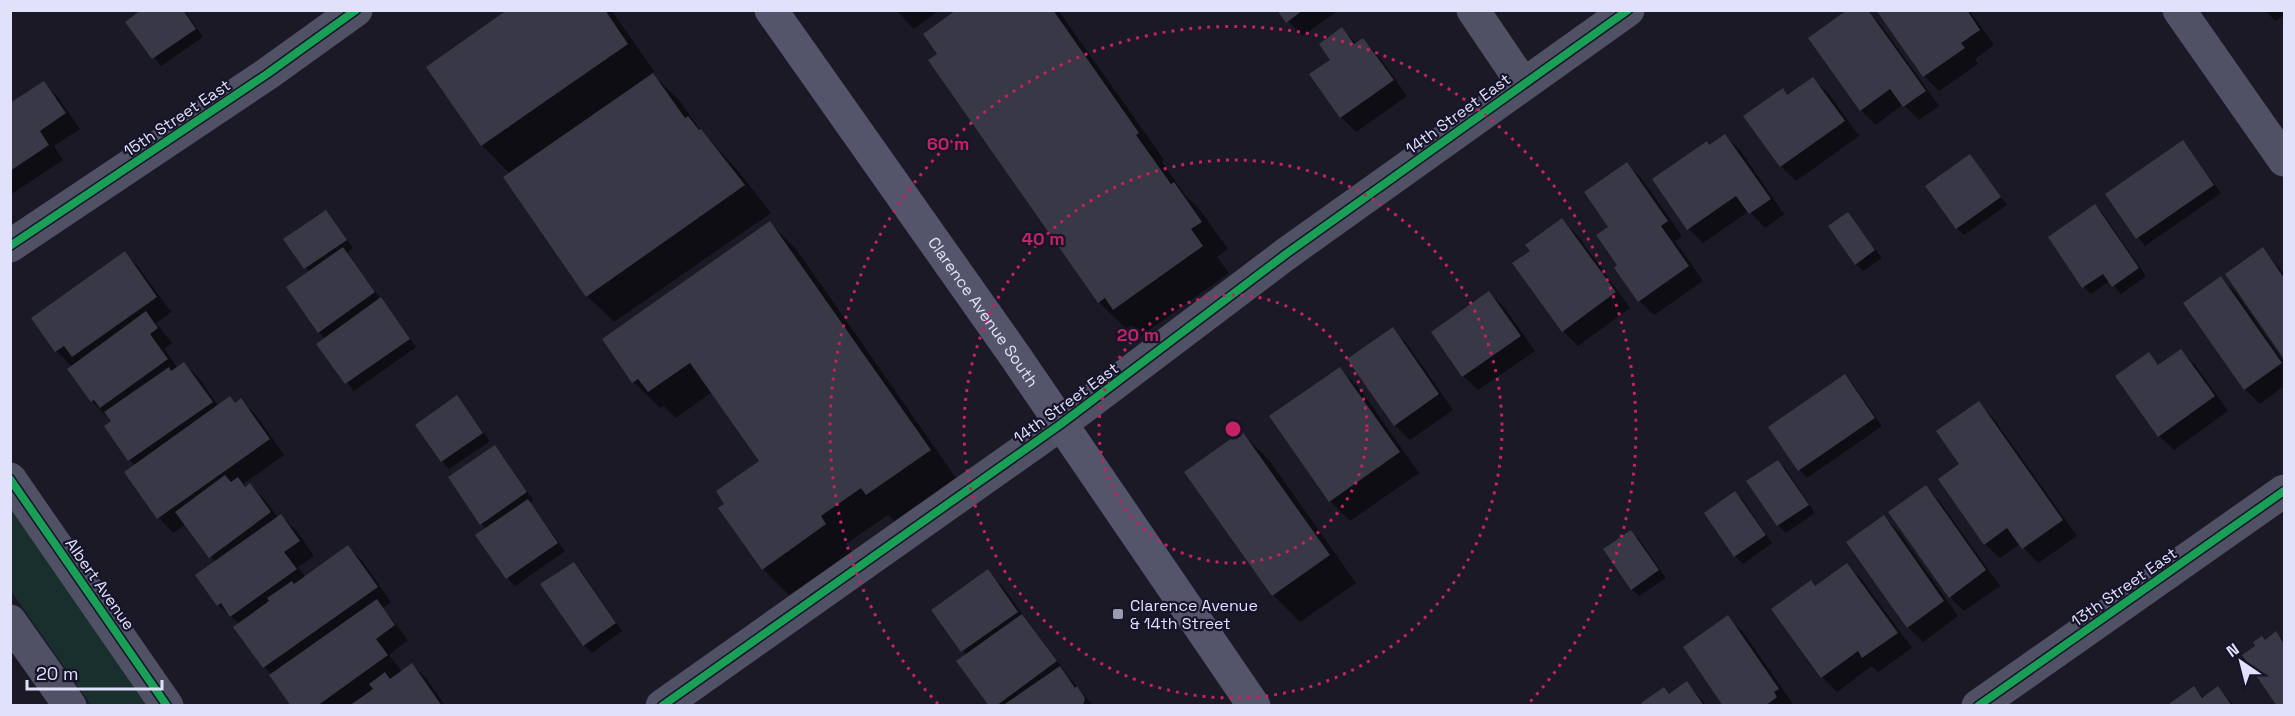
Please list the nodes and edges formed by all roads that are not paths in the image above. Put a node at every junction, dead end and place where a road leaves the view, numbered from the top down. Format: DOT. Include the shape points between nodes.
graph roads {
  1 [pos="356,10"];
  2 [pos="771,10"];
  3 [pos="1473,10"];
  4 [pos="1628,10"];
  5 [pos="2179,10"];
  6 [pos="1523,84"];
  7 [pos="2284,160"];
  8 [pos="10,246"];
  9 [pos="1061,424"];
  10 [pos="10,478"];
  11 [pos="2284,491"];
  12 [pos="10,621"];
  13 [pos="70,705"];
  14 [pos="167,705"];
  15 [pos="662,705"];
  16 [pos="1254,705"];
  17 [pos="1978,705"];
  1 -- 8 [label="street, 15th Street East"];
  2 -- 9 [label="main road, Clarence Avenue South"];
  3 -- 6 [label="street"];
  4 -- 6 [label="street, 14th Street East"];
  5 -- 7 [label="street"];
  6 -- 9 [label="street, 14th Street East" via="1286,254"];
  9 -- 15 [label="street, 14th Street East"];
  9 -- 16 [label="main road, Clarence Avenue South"];
  10 -- 14 [label="street, Albert Avenue"];
  11 -- 17 [label="street, 13th Street East"];
  12 -- 13 [label="street"];
}
